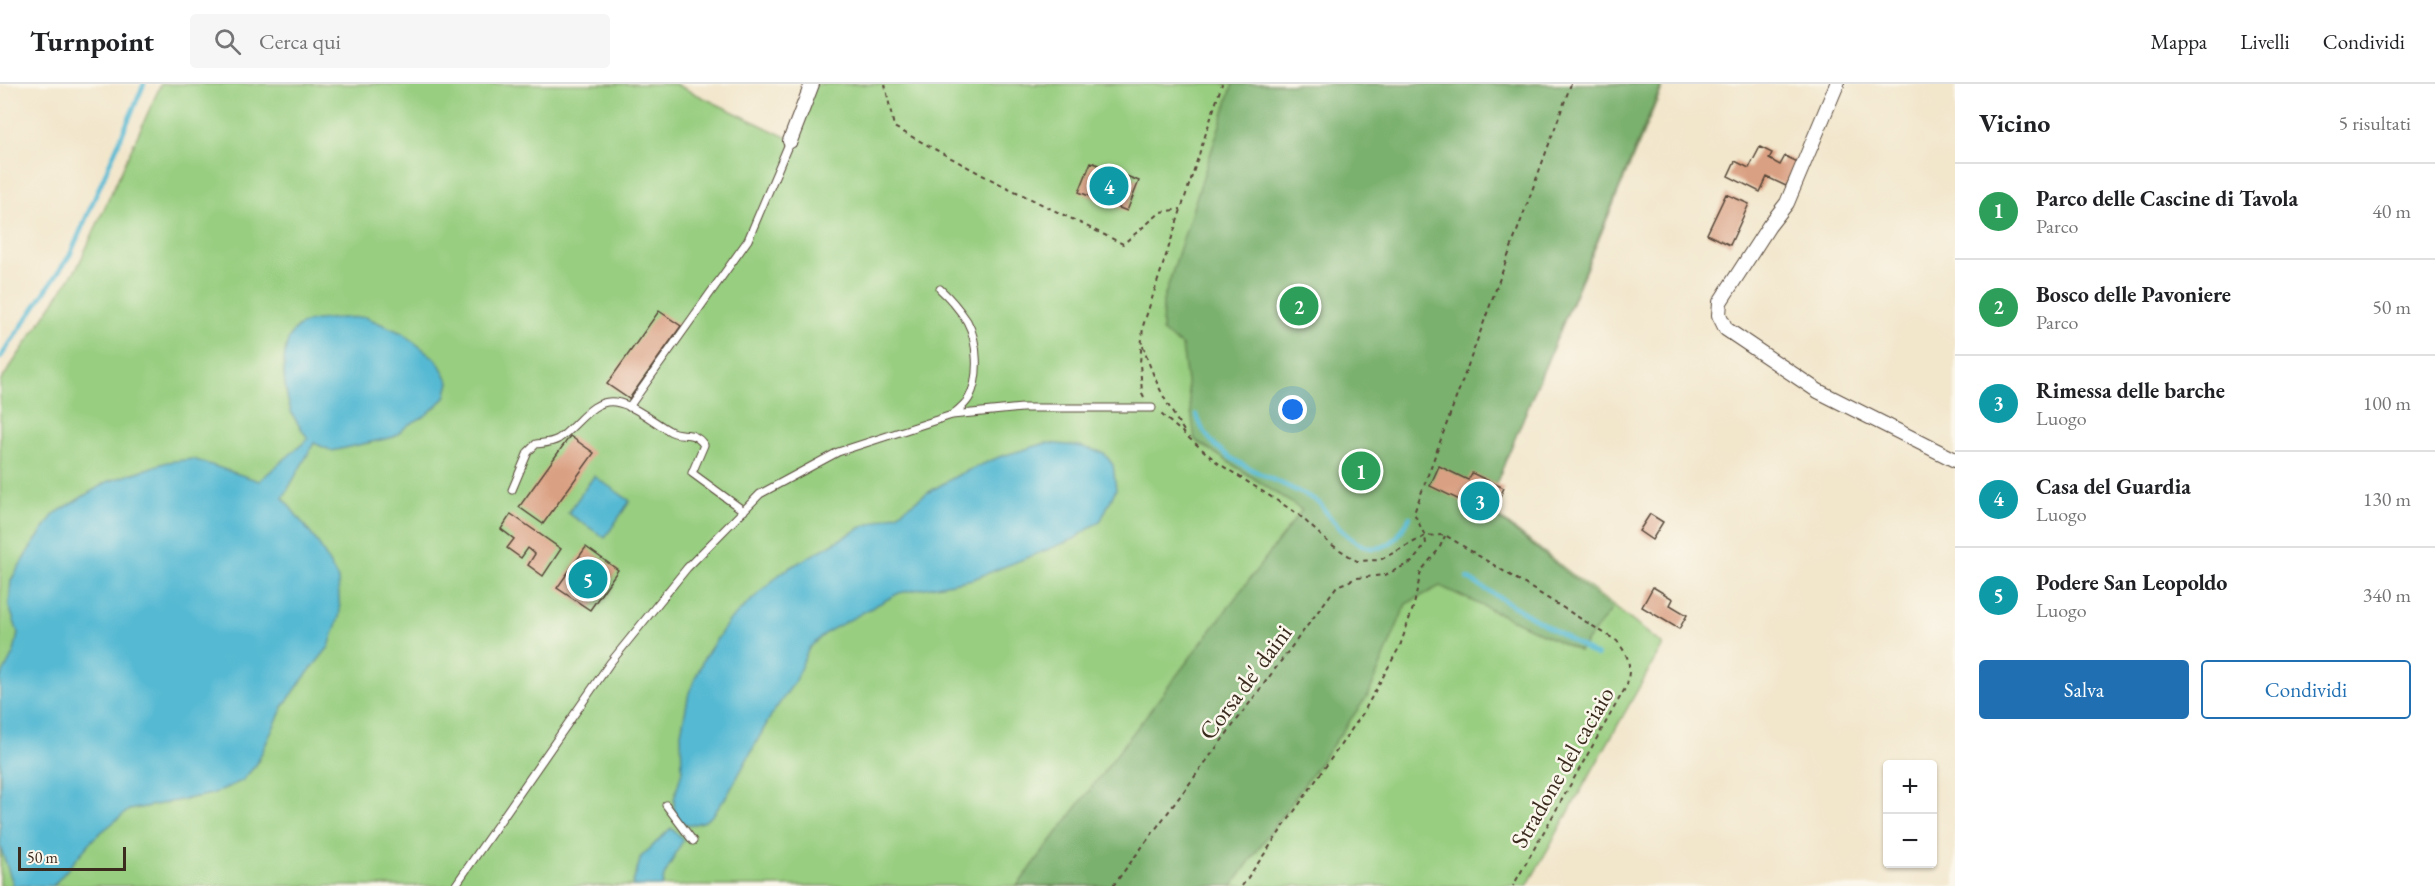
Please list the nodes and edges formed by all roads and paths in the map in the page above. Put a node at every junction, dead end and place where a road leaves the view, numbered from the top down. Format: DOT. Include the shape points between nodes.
graph roads {
  1 [pos="812,84"];
  2 [pos="885,84"];
  3 [pos="1222,84"];
  4 [pos="1571,84"];
  5 [pos="1837,84"];
  6 [pos="790,141"];
  7 [pos="1181,209"];
  8 [pos="940,290"];
  9 [pos="1142,343"];
  10 [pos="628,406"];
  11 [pos="1152,408"];
  12 [pos="952,415"];
  13 [pos="1188,436"];
  14 [pos="1955,460"];
  15 [pos="512,490"];
  16 [pos="744,511"];
  17 [pos="1445,535"];
  18 [pos="1425,536"];
  19 [pos="666,805"];
  20 [pos="693,842"];
  21 [pos="456,886"];
  22 [pos="1113,886"];
  23 [pos="1242,886"];
  24 [pos="1513,886"];
  1 -- 6 [label="street"];
  2 -- 7 [label="path" via="894,127 1123,244 1161,212"];
  3 -- 7 [label="path"];
  4 -- 18 [label="path" via="1414,513"];
  5 -- 14 [label="street" via="1787,202 1720,302 1719,315 1726,329 1818,391"];
  6 -- 10 [label="lane" via="748,240"];
  7 -- 9 [label="path" via="1143,326"];
  8 -- 12 [label="lane" via="968,324 974,345 973,388 967,401"];
  9 -- 11 [label="path" via="1142,393"];
  9 -- 13 [label="path" via="1166,404"];
  10 -- 15 [label="lane" via="600,403 558,439 536,444 528,452"];
  10 -- 16 [label="lane" via="673,434 688,433 700,439 704,445 692,473"];
  11 -- 12 [label="lane" via="1022,408"];
  11 -- 13 [label="path"];
  12 -- 16 [label="lane" via="838,452 760,494"];
  13 -- 18 [label="path" via="1218,463 1298,514 1357,561 1380,560"];
  16 -- 21 [label="lane" via="687,568 610,663"];
  17 -- 18 [label="path"];
  17 -- 23 [label="path" via="1422,571 1400,646 1363,713"];
  17 -- 24 [label="path, Stradone del caciaio" via="1617,641 1628,655 1627,685"];
  18 -- 22 [label="path, Corsa de' daini" via="1426,544 1412,562 1385,575 1357,578 1337,586"];
  19 -- 20 [label="lane"];
}
